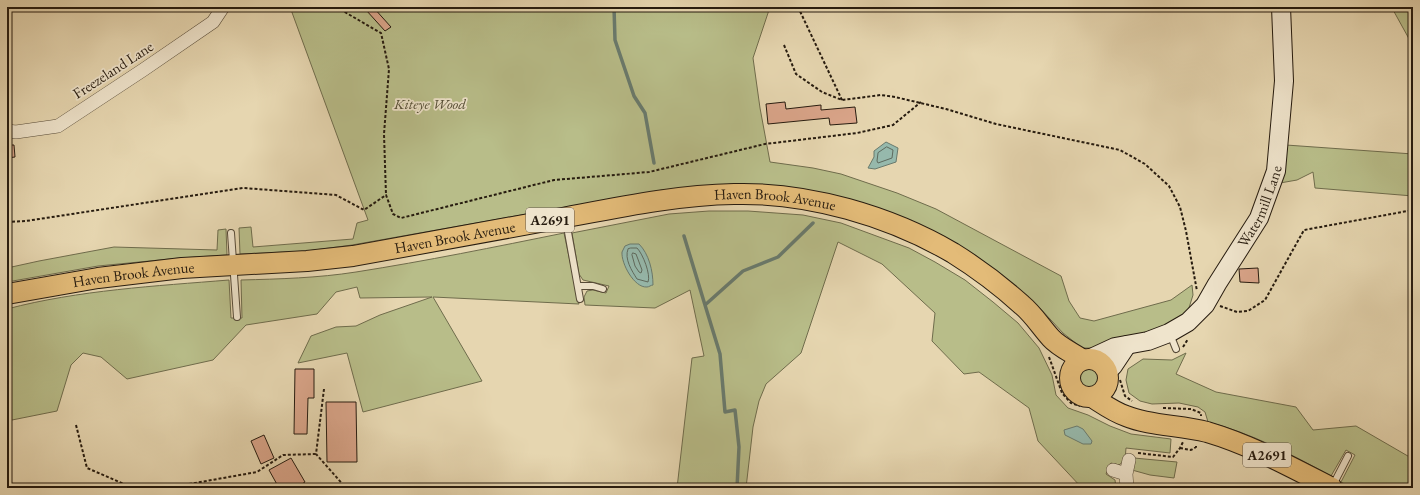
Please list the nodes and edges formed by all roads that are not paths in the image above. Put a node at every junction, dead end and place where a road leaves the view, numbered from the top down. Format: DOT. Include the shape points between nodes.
graph roads {
  1 [pos="223,7"];
  2 [pos="1281,7"];
  3 [pos="7,131"];
  4 [pos="565,217"];
  5 [pos="231,233"];
  6 [pos="234,265"];
  7 [pos="578,286"];
  8 [pos="603,289"];
  9 [pos="7,294"];
  10 [pos="580,300"];
  11 [pos="237,317"];
  12 [pos="1169,333"];
  13 [pos="1127,345"];
  14 [pos="1050,347"];
  15 [pos="1176,349"];
  16 [pos="1086,359"];
  17 [pos="1112,376"];
  18 [pos="1069,380"];
  19 [pos="1088,402"];
  20 [pos="1129,409"];
  21 [pos="1348,456"];
  22 [pos="1129,460"];
  23 [pos="1112,470"];
  24 [pos="1126,474"];
  25 [pos="1127,488"];
  26 [pos="1332,488"];
  1 -- 3 [label="street, Freezeland Lane" via="214,22 58,126"];
  2 -- 12 [label="street, Watermill Lane" via="1284,82 1276,171 1259,218 1204,305 1188,322"];
  4 -- 6 [label="main road, Haven Brook Avenue / A2691" via="353,256"];
  4 -- 7 [label="lane"];
  4 -- 14 [label="main road, Haven Brook Avenue / A2691" via="664,200 735,194 809,200 846,208 918,234 991,278 1024,306"];
  5 -- 6 [label="lane"];
  6 -- 9 [label="main road, Haven Brook Avenue / A2691" via="98,278"];
  6 -- 11 [label="lane"];
  7 -- 8 [label="lane"];
  7 -- 10 [label="lane"];
  12 -- 13 [label="street, Watermill Lane"];
  12 -- 15 [label="lane"];
  13 -- 16 [label="street, Watermill Lane"];
  13 -- 17 [label="street" via="1113,366"];
  14 -- 16 [label="main road, Haven Brook Avenue / A2691"];
  14 -- 18 [label="main road, Haven Brook Avenue / A2691"];
  16 -- 17 [label="main road" via="1100,362"];
  16 -- 18 [label="main road" via="1074,366"];
  17 -- 19 [label="main road" via="1102,393"];
  17 -- 20 [label="main road"];
  18 -- 19 [label="main road" via="1072,389"];
  19 -- 20 [label="main road, A2691"];
  20 -- 26 [label="main road, A2691" via="1143,421 1208,432 1259,452"];
  21 -- 26 [label="lane"];
  22 -- 24 [label="street"];
  23 -- 24 [label="street"];
  24 -- 25 [label="street"];
}
